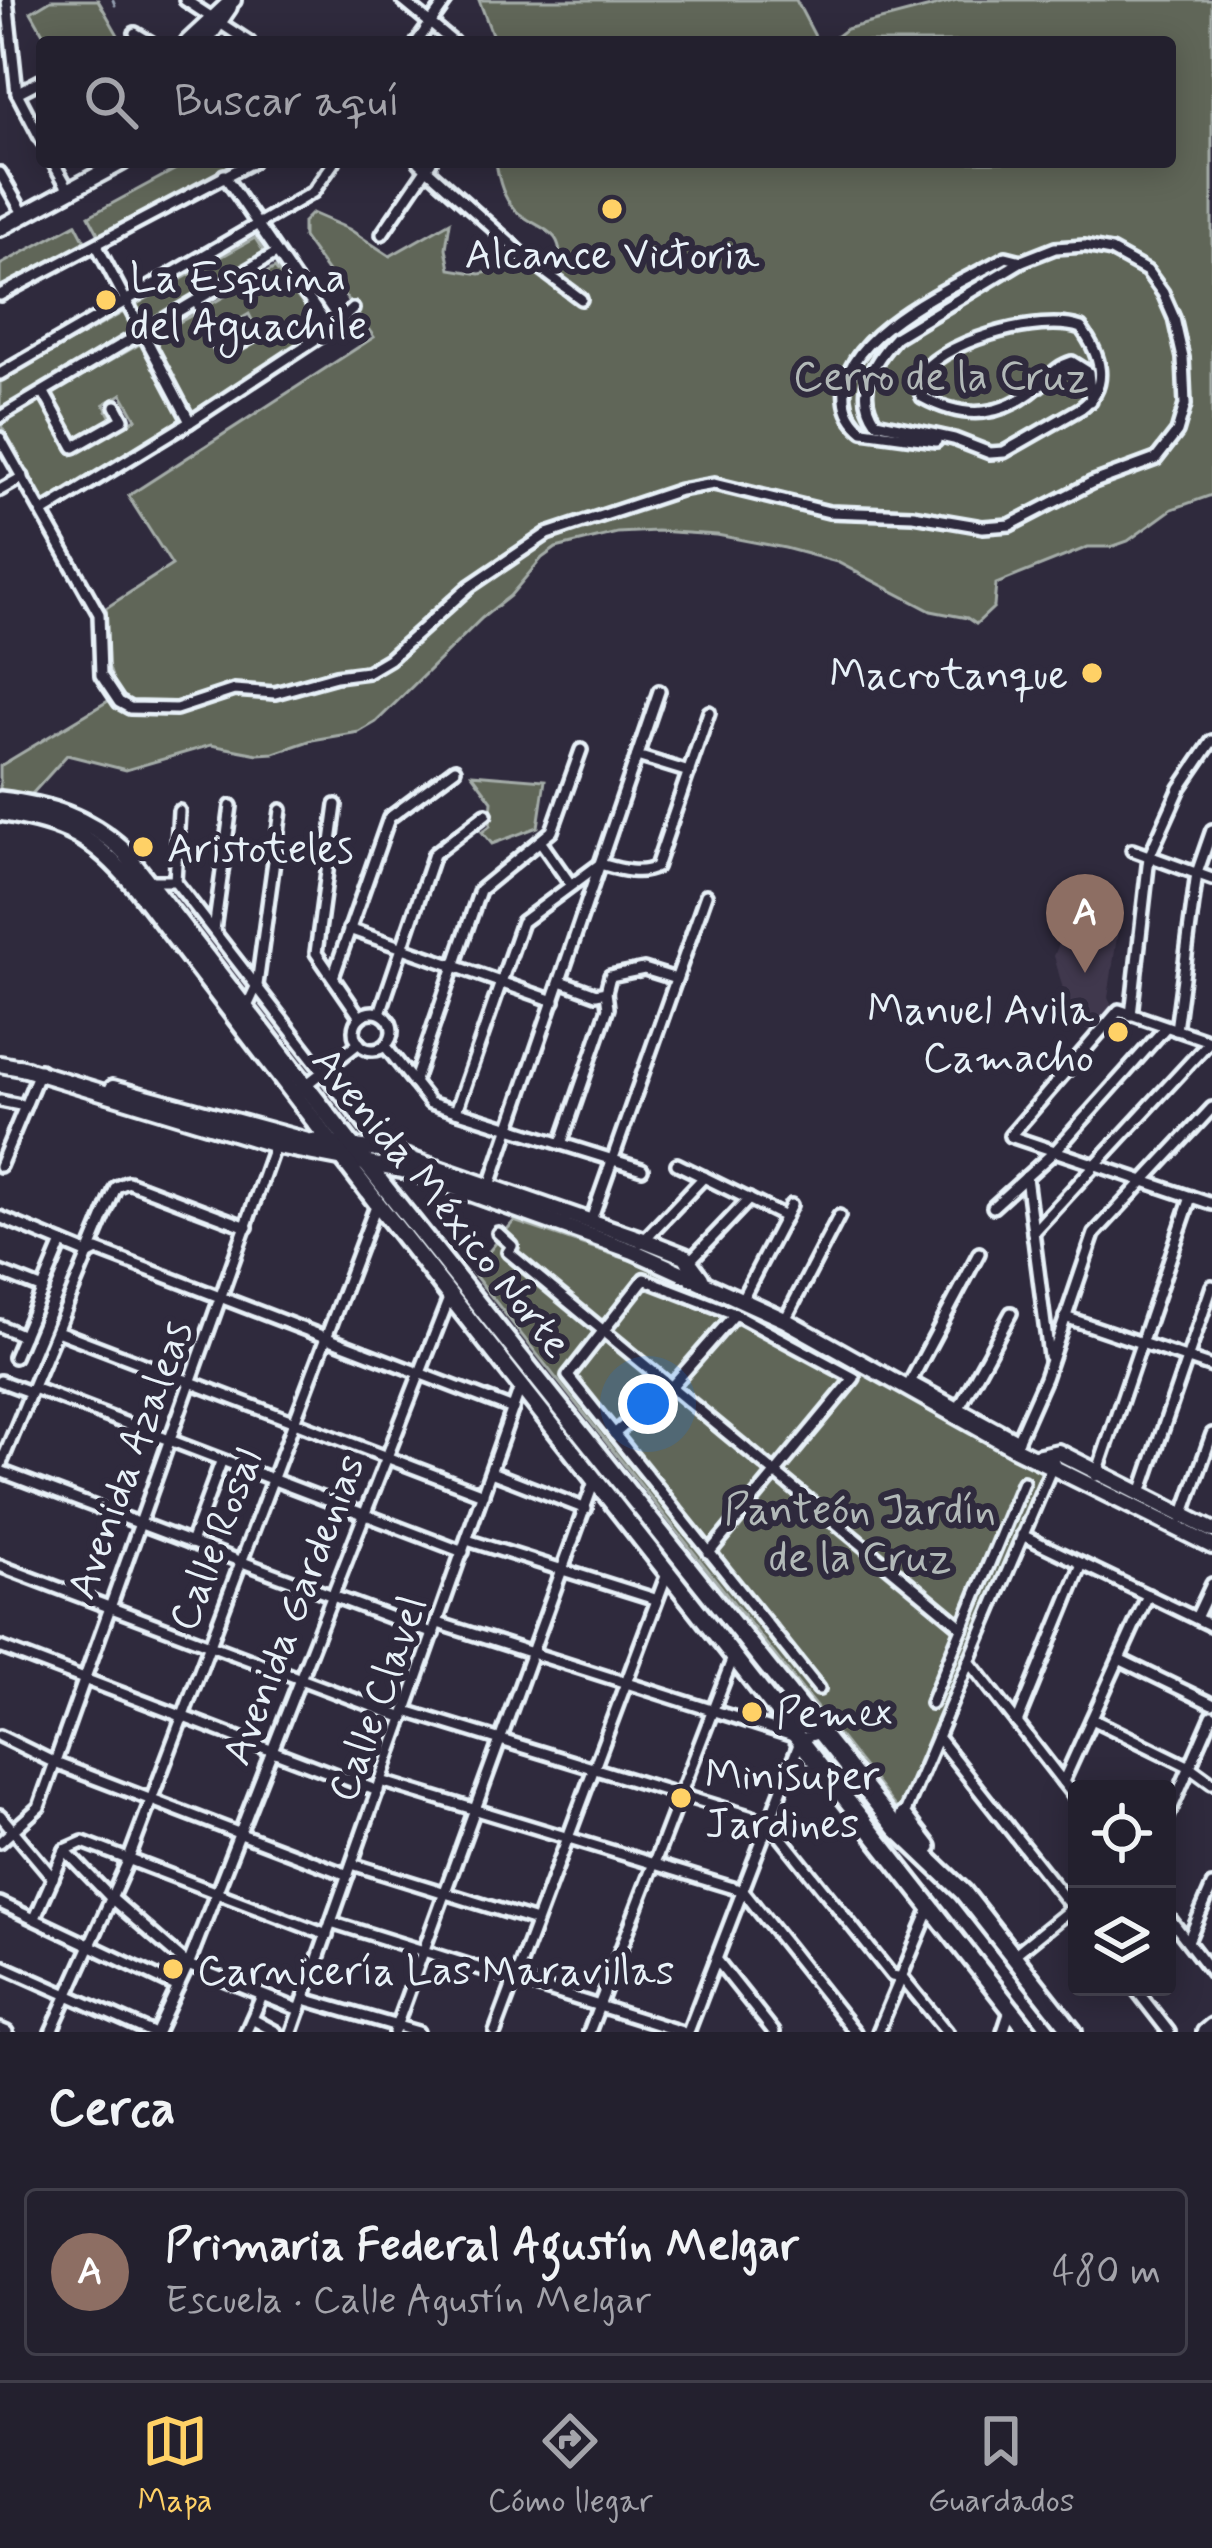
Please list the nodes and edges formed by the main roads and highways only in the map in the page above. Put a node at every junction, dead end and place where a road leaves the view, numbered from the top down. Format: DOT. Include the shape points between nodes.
graph roads {
  1 [pos="0,800"];
  2 [pos="0,812"];
  3 [pos="141,884"];
  4 [pos="299,1090"];
  5 [pos="314,1120"];
  6 [pos="308,1141"];
  7 [pos="358,1154"];
  8 [pos="1029,2032"];
  9 [pos="1073,2032"];
  1 -- 3 [label="main road, Avenida México Norte" via="88,822 123,850"];
  2 -- 3 [label="main road, Avenida México Norte" via="83,835"];
  3 -- 4 [label="main road, Avenida México Norte"];
  4 -- 5 [label="main road, Avenida México Norte"];
  4 -- 7 [label="main road, Avenida México Norte"];
  5 -- 6 [label="main road" via="317,1137"];
  5 -- 7 [label="main road, Avenida México Norte"];
  7 -- 8 [label="main road, Avenida México Norte" via="377,1203"];
  7 -- 9 [label="main road, Avenida México Norte"];
}
